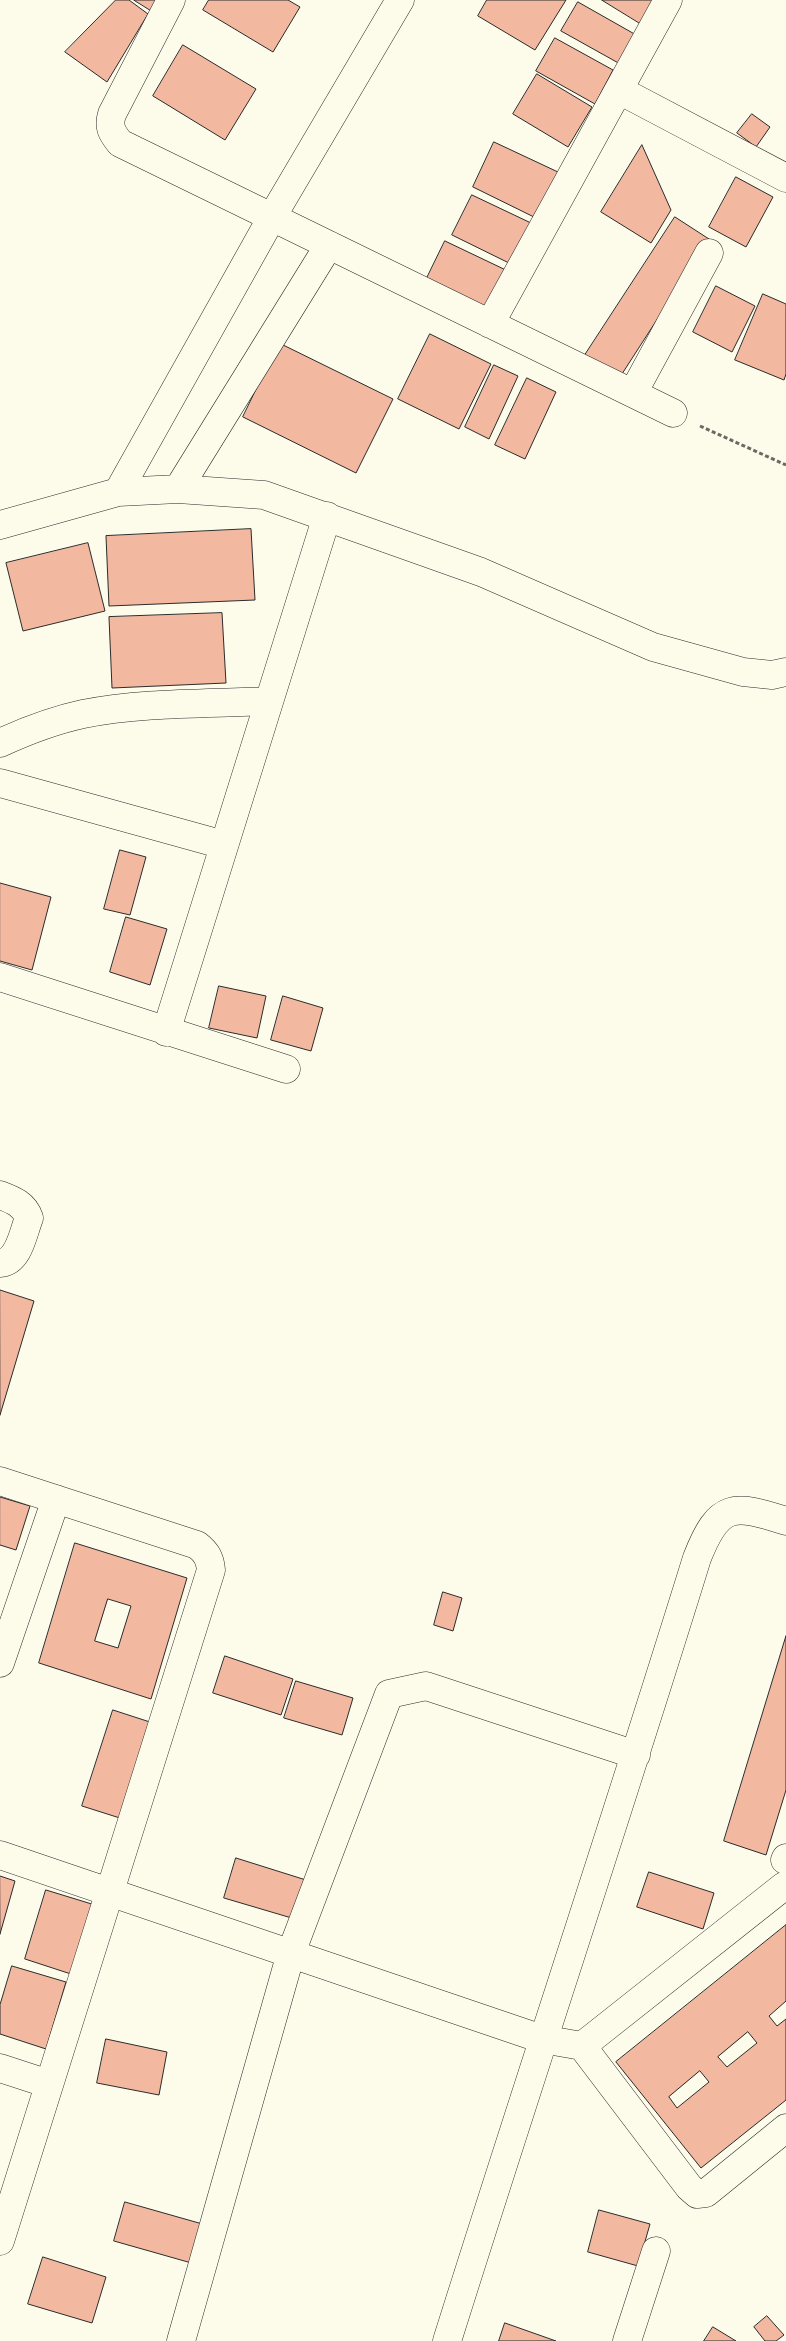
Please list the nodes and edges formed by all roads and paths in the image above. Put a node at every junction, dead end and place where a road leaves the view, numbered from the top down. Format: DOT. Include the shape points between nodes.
graph roads {
  1 [pos="171,0"];
  2 [pos="400,0"];
  3 [pos="668,0"];
  4 [pos="619,90"];
  5 [pos="786,178"];
  6 [pos="272,218"];
  7 [pos="328,245"];
  8 [pos="709,253"];
  9 [pos="490,324"];
  10 [pos="633,393"];
  11 [pos="673,413"];
  12 [pos="786,465"];
  13 [pos="178,488"];
  14 [pos="118,492"];
  15 [pos="327,516"];
  16 [pos="0,525"];
  17 [pos="786,672"];
  18 [pos="269,701"];
  19 [pos="0,743"];
  20 [pos="0,783"];
  21 [pos="224,845"];
  22 [pos="0,978"];
  23 [pos="166,1032"];
  24 [pos="286,1069"];
  25 [pos="0,1195"];
  26 [pos="0,1263"];
  27 [pos="0,1481"];
  28 [pos="56,1499"];
  29 [pos="786,1521"];
  30 [pos="0,1662"];
  31 [pos="636,1755"];
  32 [pos="0,1855"];
  33 [pos="785,1868"];
  34 [pos="110,1892"];
  35 [pos="291,1954"];
  36 [pos="542,2038"];
  37 [pos="582,2046"];
  38 [pos="0,2068"];
  39 [pos="49,2084"];
  40 [pos="786,2128"];
  41 [pos="0,2240"];
  42 [pos="656,2251"];
  43 [pos="181,2341"];
  44 [pos="447,2341"];
  45 [pos="627,2341"];
  1 -- 6 [label="street" via="112,114 109,123 112,133 120,143 134,151"];
  2 -- 6 [label="street"];
  3 -- 4 [label="street"];
  4 -- 5 [label="street"];
  4 -- 9 [label="street"];
  6 -- 7 [label="street"];
  6 -- 14 [label="street"];
  7 -- 9 [label="street"];
  7 -- 13 [label="street"];
  8 -- 10 [label="street"];
  9 -- 10 [label="street"];
  10 -- 11 [label="street"];
  11 -- 12 [label="path"];
  13 -- 14 [label="street"];
  13 -- 15 [label="street" via="264,495"];
  14 -- 16 [label="street"];
  15 -- 17 [label="street" via="481,572 652,647 743,672 772,675"];
  15 -- 18 [label="street"];
  18 -- 19 [label="street" via="116,709 82,715"];
  18 -- 21 [label="street"];
  20 -- 21 [label="street"];
  21 -- 23 [label="street"];
  22 -- 23 [label="street"];
  23 -- 24 [label="street"];
  25 -- 26 [label="street" via="14,1200 25,1209 29,1218 15,1255 6,1263"];
  27 -- 28 [label="street"];
  28 -- 30 [label="street"];
  28 -- 34 [label="street" via="196,1545 210,1560 211,1570"];
  29 -- 31 [label="street" via="744,1509 730,1511 707,1532"];
  31 -- 35 [label="street" via="426,1686 390,1694"];
  31 -- 36 [label="street"];
  32 -- 34 [label="street"];
  33 -- 37 [label="street"];
  34 -- 35 [label="street"];
  34 -- 39 [label="street"];
  35 -- 36 [label="street"];
  35 -- 43 [label="street"];
  36 -- 37 [label="street"];
  36 -- 44 [label="street"];
  37 -- 40 [label="street" via="697,2194 706,2193"];
  38 -- 39 [label="street"];
  39 -- 41 [label="street"];
  42 -- 45 [label="street"];
}
